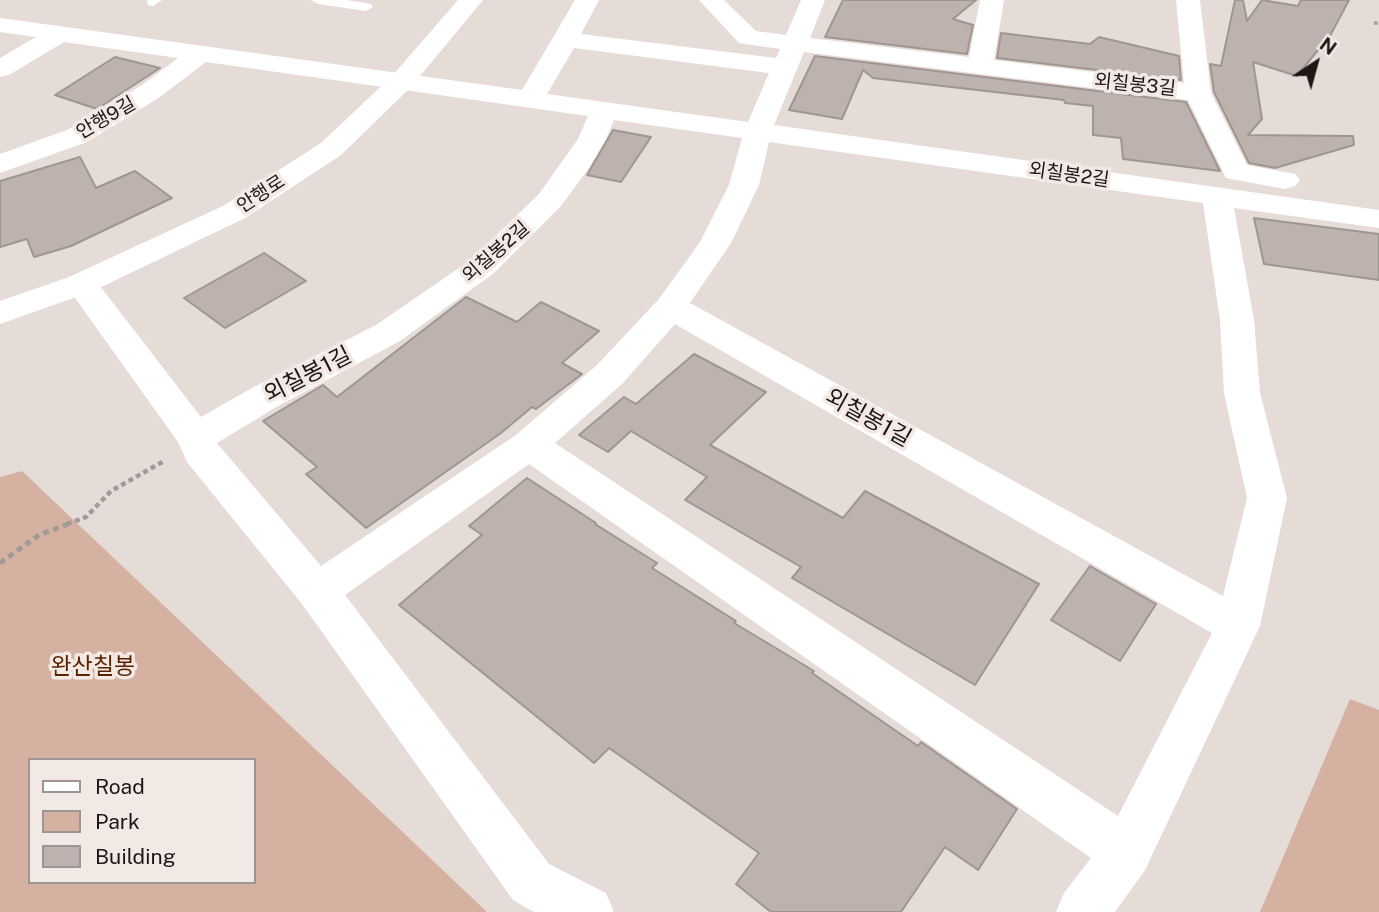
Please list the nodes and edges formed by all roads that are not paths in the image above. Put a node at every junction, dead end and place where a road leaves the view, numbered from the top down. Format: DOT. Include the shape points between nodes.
graph roads {
  1 [pos="318,0"];
  2 [pos="471,0"];
  3 [pos="587,0"];
  4 [pos="711,0"];
  5 [pos="813,0"];
  6 [pos="992,0"];
  7 [pos="1188,0"];
  8 [pos="366,7"];
  9 [pos="0,25"];
  10 [pos="61,33"];
  11 [pos="566,40"];
  12 [pos="201,53"];
  13 [pos="789,56"];
  14 [pos="980,68"];
  15 [pos="0,69"];
  16 [pos="402,81"];
  17 [pos="1198,93"];
  18 [pos="530,99"];
  19 [pos="604,110"];
  20 [pos="758,131"];
  21 [pos="0,164"];
  22 [pos="1217,196"];
  23 [pos="1379,216"];
  24 [pos="81,284"];
  25 [pos="454,288"];
  26 [pos="671,307"];
  27 [pos="0,313"];
  28 [pos="199,445"];
  29 [pos="528,445"];
  30 [pos="317,591"];
  31 [pos="1238,626"];
  32 [pos="1127,852"];
  33 [pos="587,912"];
  34 [pos="1083,912"];
  1 -- 8 [label="lane"];
  2 -- 16 [label="street, 안행로"];
  3 -- 11 [label="street"];
  4 -- 13 [label="street, 외칠봉3길" via="748,38"];
  5 -- 13 [label="street"];
  6 -- 14 [label="street"];
  7 -- 17 [label="street, 외칠봉3길"];
  9 -- 10 [label="street"];
  10 -- 12 [label="street"];
  10 -- 15 [label="street"];
  11 -- 13 [label="street"];
  11 -- 18 [label="street"];
  12 -- 16 [label="street"];
  12 -- 21 [label="street, 안행9길" via="151,91 77,136"];
  13 -- 14 [label="street, 외칠봉3길"];
  13 -- 20 [label="street"];
  14 -- 17 [label="street, 외칠봉3길"];
  16 -- 18 [label="street, 외칠봉2길"];
  16 -- 24 [label="street, 안행로" via="331,149 234,212"];
  17 -- 23 [label="street" via="1236,172 1342,189"];
  18 -- 19 [label="street, 외칠봉2길"];
  19 -- 20 [label="street, 외칠봉2길"];
  19 -- 25 [label="street, 외칠봉2길" via="574,169 550,200"];
  20 -- 22 [label="street, 외칠봉2길"];
  20 -- 26 [label="street" via="744,185 715,243"];
  22 -- 23 [label="street, 외칠봉2길"];
  22 -- 31 [label="street" via="1237,320 1242,393 1267,498"];
  24 -- 27 [label="street, 안행로"];
  24 -- 28 [label="street"];
  25 -- 28 [label="street, 외칠봉1길" via="388,333 265,397"];
  26 -- 29 [label="street" via="610,374"];
  26 -- 31 [label="street, 외칠봉1길"];
  28 -- 30 [label="street"];
  29 -- 30 [label="street"];
  29 -- 32 [label="street"];
  30 -- 33 [label="street" via="531,882"];
  31 -- 32 [label="street"];
  32 -- 34 [label="street"];
}
